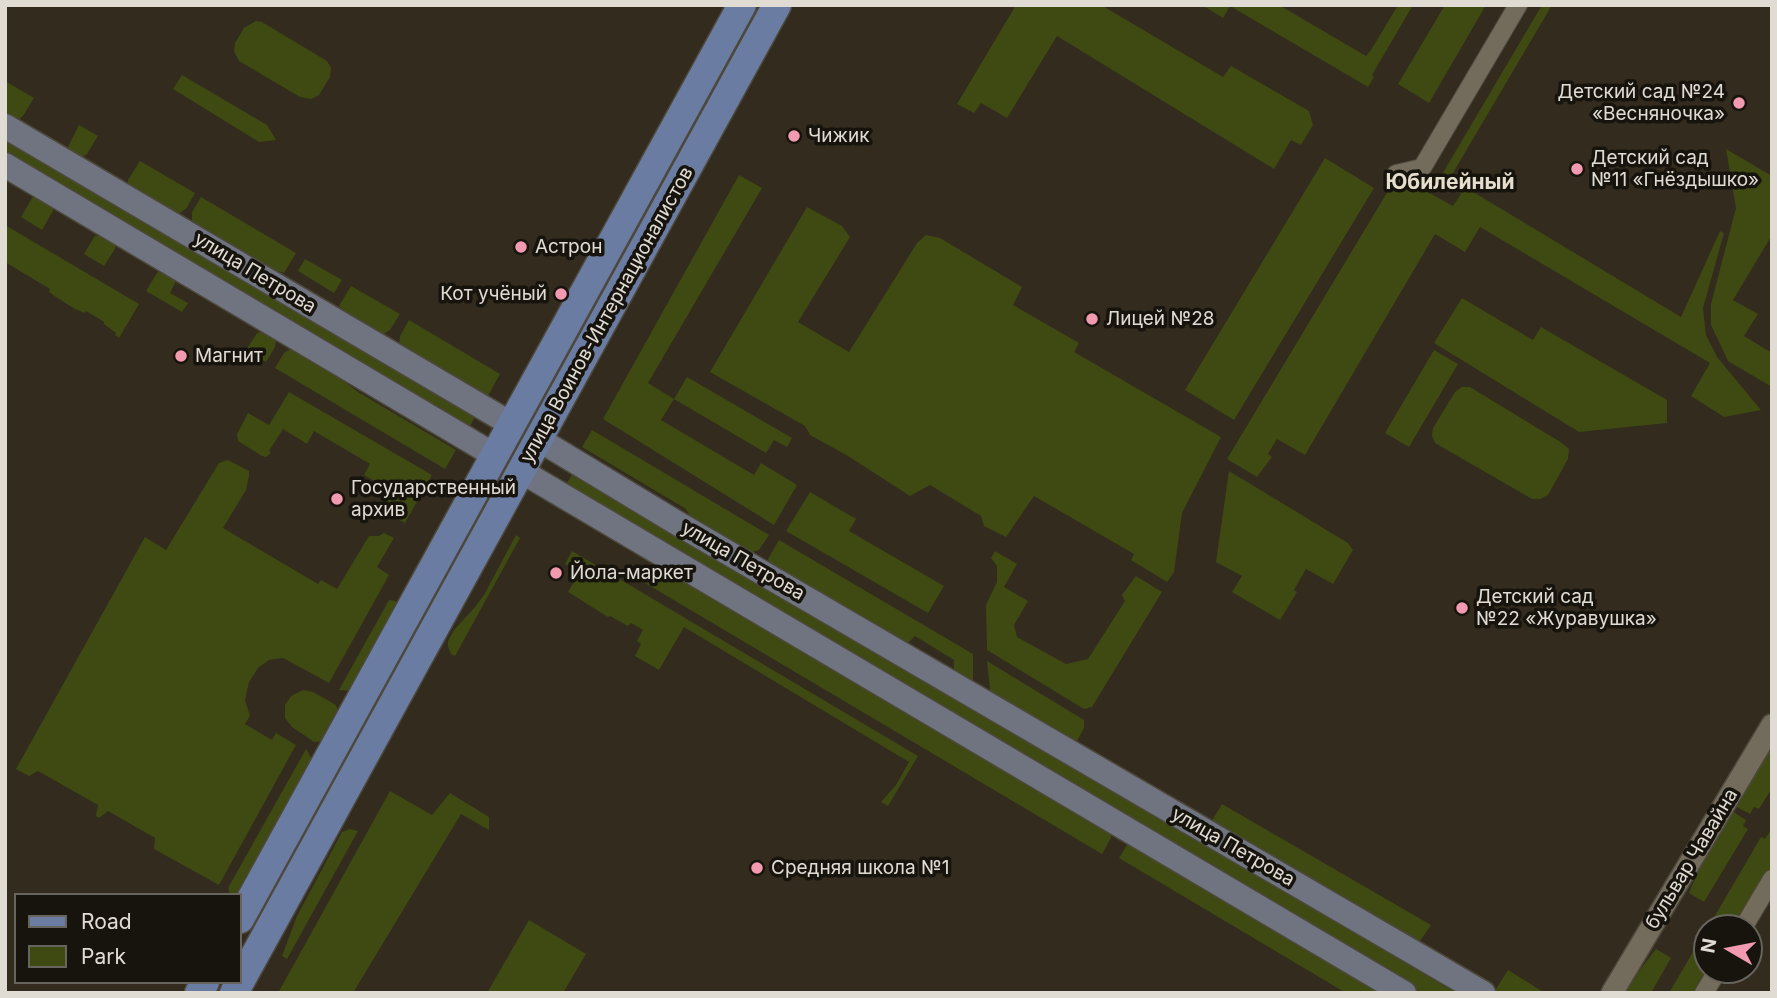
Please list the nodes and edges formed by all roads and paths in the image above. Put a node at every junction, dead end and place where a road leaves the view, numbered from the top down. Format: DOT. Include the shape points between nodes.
graph roads {
  1 [pos="742,5"];
  2 [pos="778,5"];
  3 [pos="1518,5"];
  4 [pos="5,126"];
  5 [pos="5,165"];
  6 [pos="1396,174"];
  7 [pos="511,424"];
  8 [pos="538,439"];
  9 [pos="494,455"];
  10 [pos="522,471"];
  11 [pos="1772,725"];
  12 [pos="1772,879"];
  13 [pos="1751,914"];
  14 [pos="242,915"];
  15 [pos="242,978"];
  16 [pos="1404,993"];
  17 [pos="1483,993"];
  18 [pos="1612,993"];
  1 -- 7 [label="main road, улица Воинов-Интернационалистов"];
  2 -- 8 [label="main road, улица Воинов-Интернационалистов"];
  3 -- 6 [label="street" via="1422,168"];
  4 -- 7 [label="main road, улица Петрова"];
  5 -- 9 [label="main road, улица Петрова"];
  7 -- 8 [label="main road, улица Петрова"];
  7 -- 9 [label="main road, улица Воинов-Интернационалистов"];
  8 -- 10 [label="main road, улица Воинов-Интернационалистов"];
  8 -- 17 [label="main road, улица Петрова"];
  9 -- 10 [label="main road, улица Петрова"];
  9 -- 14 [label="main road, улица Воинов-Интернационалистов"];
  10 -- 15 [label="main road, улица Воинов-Интернационалистов"];
  10 -- 16 [label="main road, улица Петрова"];
  11 -- 18 [label="street, бульвар Чавайна"];
  12 -- 13 [label="street"];
}
